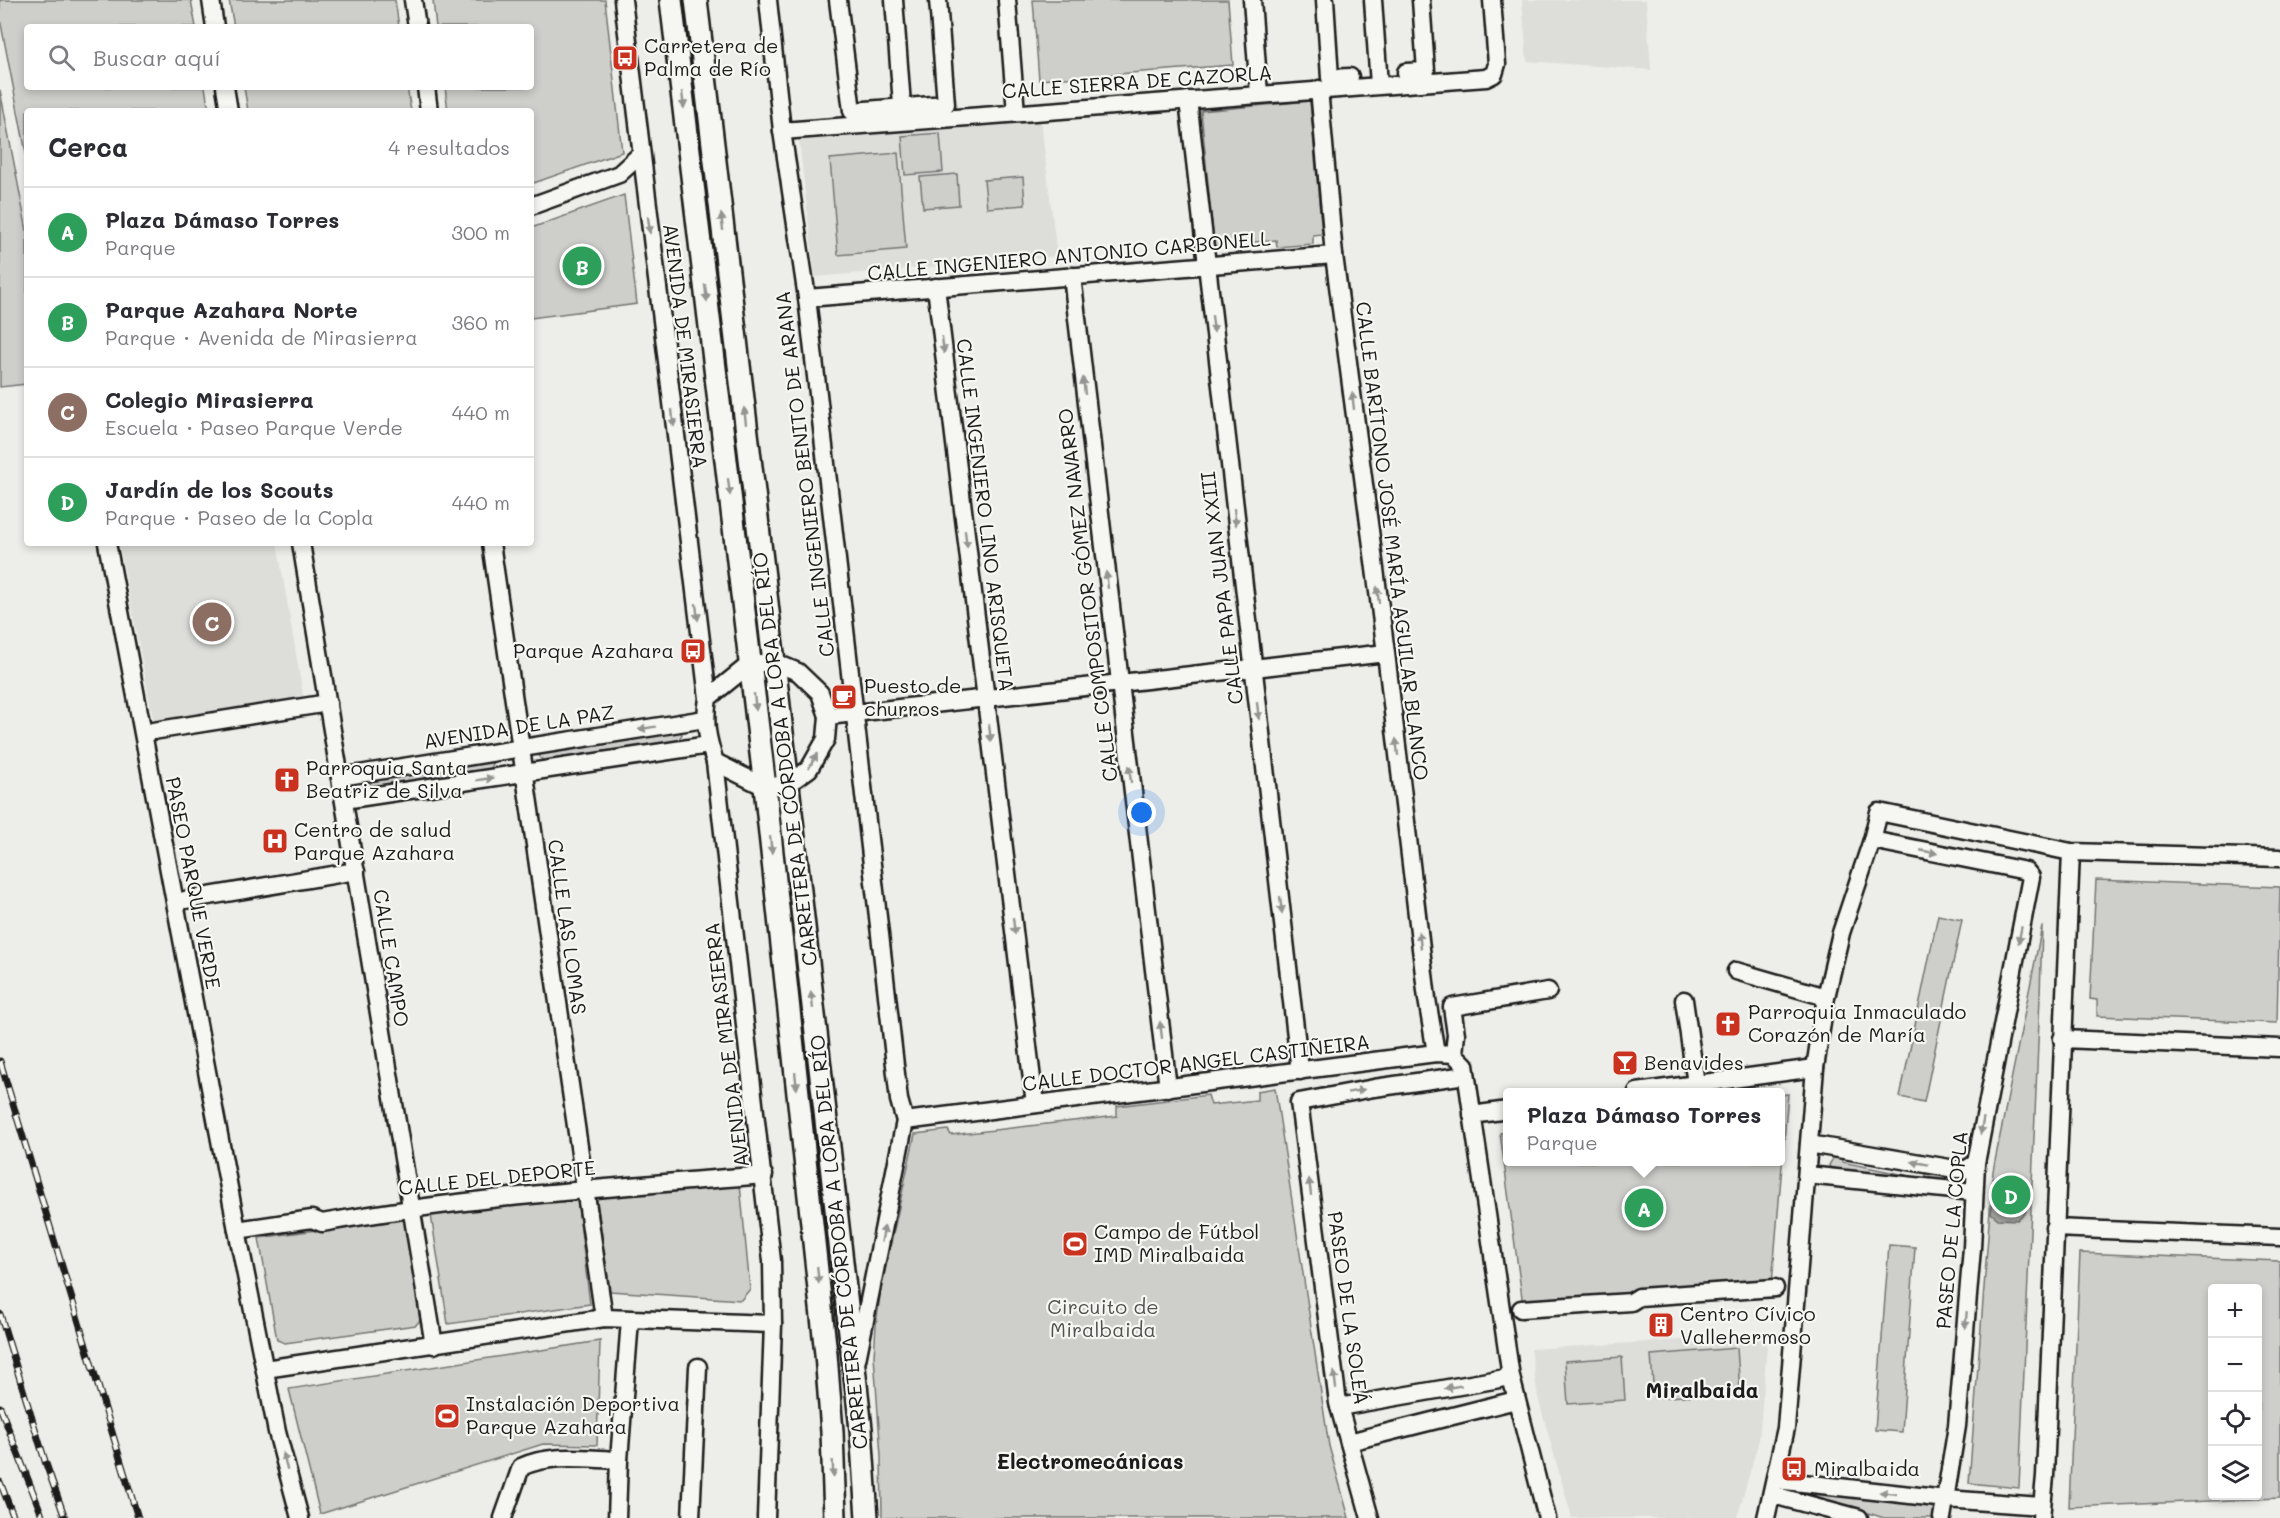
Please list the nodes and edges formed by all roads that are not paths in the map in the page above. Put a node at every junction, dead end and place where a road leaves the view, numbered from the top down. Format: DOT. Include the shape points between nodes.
graph roads {
  1 [pos="211,0"];
  2 [pos="413,0"];
  3 [pos="623,0"];
  4 [pos="671,0"];
  5 [pos="696,0"];
  6 [pos="768,0"];
  7 [pos="838,0"];
  8 [pos="894,0"];
  9 [pos="938,0"];
  10 [pos="1007,0"];
  11 [pos="1252,0"];
  12 [pos="1325,0"];
  13 [pos="1373,0"];
  14 [pos="1421,0"];
  15 [pos="1492,0"];
  16 [pos="215,24"];
  17 [pos="417,24"];
  18 [pos="1379,80"];
  19 [pos="1319,89"];
  20 [pos="226,90"];
  21 [pos="426,90"];
  22 [pos="1260,94"];
  23 [pos="1188,100"];
  24 [pos="228,108"];
  25 [pos="429,108"];
  26 [pos="1016,113"];
  27 [pos="903,114"];
  28 [pos="782,131"];
  29 [pos="641,154"];
  30 [pos="619,174"];
  31 [pos="645,189"];
  32 [pos="534,205"];
  33 [pos="1334,255"];
  34 [pos="1206,266"];
  35 [pos="1072,276"];
  36 [pos="936,287"];
  37 [pos="807,298"];
  38 [pos="108,546"];
  39 [pos="302,546"];
  40 [pos="491,546"];
  41 [pos="1386,653"];
  42 [pos="774,662"];
  43 [pos="750,664"];
  44 [pos="1253,668"];
  45 [pos="1119,683"];
  46 [pos="708,698"];
  47 [pos="986,698"];
  48 [pos="328,703"];
  49 [pos="854,713"];
  50 [pos="828,716"];
  51 [pos="705,719"];
  52 [pos="153,731"];
  53 [pos="709,745"];
  54 [pos="519,747"];
  55 [pos="715,762"];
  56 [pos="523,774"];
  57 [pos="340,777"];
  58 [pos="788,784"];
  59 [pos="765,787"];
  60 [pos="344,800"];
  61 [pos="1872,840"];
  62 [pos="2071,852"];
  63 [pos="2280,858"];
  64 [pos="356,871"];
  65 [pos="184,900"];
  66 [pos="1736,971"];
  67 [pos="1548,991"];
  68 [pos="1826,997"];
  69 [pos="1684,1000"];
  70 [pos="2062,1039"];
  71 [pos="2280,1048"];
  72 [pos="1436,1053"];
  73 [pos="1454,1054"];
  74 [pos="1815,1068"];
  75 [pos="1300,1071"];
  76 [pos="1466,1075"];
  77 [pos="1696,1084"];
  78 [pos="1168,1088"];
  79 [pos="1666,1088"];
  80 [pos="1035,1104"];
  81 [pos="1503,1111"];
  82 [pos="1472,1115"];
  83 [pos="905,1121"];
  84 [pos="1809,1144"];
  85 [pos="1976,1163"];
  86 [pos="1954,1169"];
  87 [pos="764,1175"];
  88 [pos="1807,1176"];
  89 [pos="585,1189"];
  90 [pos="1952,1190"];
  91 [pos="1973,1192"];
  92 [pos="411,1207"];
  93 [pos="2054,1228"];
  94 [pos="237,1230"];
  95 [pos="2280,1237"];
  96 [pos="1775,1288"];
  97 [pos="1521,1309"];
  98 [pos="604,1318"];
  99 [pos="630,1320"];
  100 [pos="773,1323"];
  101 [pos="434,1345"];
  102 [pos="698,1367"];
  103 [pos="265,1369"];
  104 [pos="854,1374"];
  105 [pos="1510,1377"];
  106 [pos="1516,1400"];
  107 [pos="1339,1407"];
  108 [pos="1348,1442"];
  109 [pos="619,1460"];
  110 [pos="1774,1487"];
  111 [pos="1946,1499"];
  112 [pos="2041,1512"];
  113 [pos="300,1518"];
  114 [pos="503,1518"];
  115 [pos="617,1518"];
  116 [pos="691,1518"];
  117 [pos="766,1518"];
  118 [pos="835,1518"];
  119 [pos="867,1518"];
  120 [pos="1370,1518"];
  121 [pos="1547,1518"];
  122 [pos="1766,1518"];
  123 [pos="1859,1518"];
  124 [pos="1942,1518"];
  1 -- 16 [label="street"];
  2 -- 17 [label="street"];
  3 -- 29 [label="street, AVENIDA DE MIRASIERRA"];
  4 -- 43 [label="main road, CARRETERA DE CÓRDOBA A LORA DEL RÍO, one-way"];
  42 -- 5 [label="main road, CARRETERA DE CÓRDOBA A LORA DEL RÍO, one-way"];
  6 -- 28 [label="street, CALLE INGENIERO BENITO DE ARANA"];
  7 -- 27 [label="street" via="852,111"];
  8 -- 27 [label="street"];
  9 -- 27 [label="street" via="946,104"];
  10 -- 26 [label="street"];
  11 -- 22 [label="street"];
  12 -- 18 [label="street" via="1330,78"];
  13 -- 18 [label="street"];
  14 -- 18 [label="street" via="1426,71"];
  15 -- 18 [label="street, CALLE SIERRA DE CAZORLA" via="1497,64 1494,74 1486,78"];
  18 -- 19 [label="street, CALLE SIERRA DE CAZORLA"];
  19 -- 22 [label="street, CALLE SIERRA DE CAZORLA"];
  19 -- 33 [label="street, CALLE BARÍTONO JOSÉ MARÍA AGUILAR BLANCO"];
  20 -- 24 [label="street"];
  21 -- 25 [label="street"];
  22 -- 23 [label="street, CALLE SIERRA DE CAZORLA"];
  23 -- 26 [label="street, CALLE SIERRA DE CAZORLA"];
  23 -- 34 [label="street, CALLE PAPA JUAN XXIII"];
  26 -- 27 [label="street, CALLE SIERRA DE CAZORLA"];
  27 -- 28 [label="street, CALLE SIERRA DE CAZORLA"];
  28 -- 37 [label="street, CALLE INGENIERO BENITO DE ARANA"];
  29 -- 30 [label="street"];
  29 -- 31 [label="street, AVENIDA DE MIRASIERRA"];
  30 -- 31 [label="street"];
  30 -- 32 [label="street"];
  31 -- 46 [label="street, AVENIDA DE MIRASIERRA, one-way"];
  33 -- 34 [label="street, CALLE INGENIERO ANTONIO CARBONELL"];
  41 -- 33 [label="street, CALLE BARÍTONO JOSÉ MARÍA AGUILAR BLANCO, one-way"];
  34 -- 35 [label="street, CALLE INGENIERO ANTONIO CARBONELL"];
  34 -- 44 [label="street, CALLE PAPA JUAN XXIII, one-way"];
  35 -- 36 [label="street, CALLE INGENIERO ANTONIO CARBONELL"];
  45 -- 35 [label="street, CALLE COMPOSITOR GÓMEZ NAVARRO, one-way"];
  36 -- 37 [label="street, CALLE INGENIERO ANTONIO CARBONELL"];
  36 -- 47 [label="street, CALLE INGENIERO LINO ARISQUETA, one-way"];
  37 -- 49 [label="street, CALLE INGENIERO BENITO DE ARANA"];
  38 -- 94 [label="street, PASEO PARQUE VERDE"];
  39 -- 48 [label="street, CALLE CAMPO"];
  40 -- 54 [label="street, CALLE LAS LOMAS"];
  41 -- 44 [label="street"];
  72 -- 41 [label="street, CALLE BARÍTONO JOSÉ MARÍA AGUILAR BLANCO, one-way"];
  42 -- 43 [label="street"];
  42 -- 50 [label="street" via="798,672 820,693"];
  42 -- 58 [label="main road, CARRETERA DE CÓRDOBA A LORA DEL RÍO"];
  43 -- 46 [label="street"];
  43 -- 59 [label="main road, CARRETERA DE CÓRDOBA A LORA DEL RÍO, one-way"];
  44 -- 45 [label="street"];
  44 -- 75 [label="street, CALLE PAPA JUAN XXIII, one-way"];
  45 -- 47 [label="street"];
  78 -- 45 [label="street, CALLE COMPOSITOR GÓMEZ NAVARRO, one-way"];
  46 -- 51 [label="street, AVENIDA DE MIRASIERRA"];
  47 -- 49 [label="street"];
  47 -- 80 [label="street, CALLE INGENIERO LINO ARISQUETA, one-way"];
  48 -- 52 [label="street"];
  48 -- 57 [label="street, CALLE CAMPO"];
  49 -- 50 [label="street"];
  49 -- 83 [label="street, CALLE INGENIERO BENITO DE ARANA" via="899,1100"];
  58 -- 50 [label="street, one-way" via="809,770 826,739"];
  51 -- 53 [label="street, AVENIDA DE MIRASIERRA"];
  51 -- 54 [label="street, AVENIDA DE LA PAZ, one-way"];
  53 -- 55 [label="street, AVENIDA DE MIRASIERRA"];
  53 -- 56 [label="street"];
  54 -- 56 [label="street, CALLE LAS LOMAS"];
  54 -- 57 [label="street, AVENIDA DE LA PAZ"];
  55 -- 59 [label="street"];
  55 -- 87 [label="street, AVENIDA DE MIRASIERRA"];
  60 -- 56 [label="street, one-way"];
  56 -- 89 [label="street, CALLE LAS LOMAS"];
  57 -- 60 [label="street, CALLE CAMPO"];
  58 -- 59 [label="street"];
  104 -- 58 [label="main road, CARRETERA DE CÓRDOBA A LORA DEL RÍO, one-way"];
  59 -- 118 [label="main road, CARRETERA DE CÓRDOBA A LORA DEL RÍO, one-way" via="826,1354"];
  60 -- 64 [label="street, CALLE CAMPO"];
  61 -- 62 [label="street" via="1879,812"];
  61 -- 68 [label="street" via="1841,933"];
  61 -- 85 [label="street, PASEO DE LA COPLA, one-way" via="2026,871 2031,878"];
  62 -- 63 [label="street"];
  62 -- 70 [label="street"];
  64 -- 65 [label="street"];
  64 -- 92 [label="street, CALLE CAMPO"];
  66 -- 68 [label="street"];
  67 -- 73 [label="street" via="1452,1006"];
  68 -- 74 [label="street"];
  69 -- 77 [label="street"];
  70 -- 71 [label="street"];
  70 -- 93 [label="street"];
  72 -- 73 [label="street, CALLE DOCTOR ANGEL CASTIÑEIRA"];
  72 -- 75 [label="street, CALLE DOCTOR ANGEL CASTIÑEIRA"];
  73 -- 76 [label="street" via="1465,1065"];
  74 -- 77 [label="street"];
  74 -- 84 [label="street"];
  75 -- 78 [label="street, CALLE DOCTOR ANGEL CASTIÑEIRA"];
  76 -- 82 [label="street"];
  107 -- 76 [label="street, PASEO DE LA SOLEÁ, one-way" via="1299,1102"];
  77 -- 79 [label="street"];
  78 -- 80 [label="street, CALLE DOCTOR ANGEL CASTIÑEIRA"];
  80 -- 83 [label="street, CALLE DOCTOR ANGEL CASTIÑEIRA"];
  81 -- 82 [label="street"];
  82 -- 105 [label="street"];
  104 -- 83 [label="street, one-way"];
  86 -- 84 [label="street, one-way"];
  84 -- 88 [label="street"];
  85 -- 86 [label="street" via="1967,1169"];
  85 -- 91 [label="street, PASEO DE LA COPLA"];
  86 -- 90 [label="street" via="1963,1181"];
  87 -- 89 [label="street, CALLE DEL DEPORTE"];
  87 -- 100 [label="street, AVENIDA DE MIRASIERRA"];
  88 -- 90 [label="street"];
  88 -- 110 [label="street" via="1786,1428"];
  89 -- 92 [label="street, CALLE DEL DEPORTE"];
  89 -- 98 [label="street, CALLE LAS LOMAS"];
  90 -- 91 [label="street"];
  91 -- 111 [label="street, PASEO DE LA COPLA, one-way" via="1957,1426"];
  92 -- 94 [label="street, CALLE DEL DEPORTE" via="322,1223 312,1219"];
  92 -- 101 [label="street, CALLE CAMPO"];
  93 -- 95 [label="street"];
  93 -- 112 [label="street"];
  94 -- 103 [label="street, PASEO PARQUE VERDE"];
  96 -- 97 [label="street"];
  98 -- 99 [label="street"];
  98 -- 101 [label="street"];
  99 -- 100 [label="street"];
  99 -- 109 [label="street"];
  100 -- 117 [label="street, AVENIDA DE MIRASIERRA"];
  101 -- 103 [label="street"];
  102 -- 116 [label="street"];
  113 -- 103 [label="street, PASEO PARQUE VERDE, one-way"];
  104 -- 119 [label="main road, CARRETERA DE CÓRDOBA A LORA DEL RÍO"];
  105 -- 106 [label="street"];
  105 -- 107 [label="street, one-way"];
  106 -- 108 [label="street"];
  106 -- 121 [label="street"];
  107 -- 108 [label="street, PASEO DE LA SOLEÁ"];
  108 -- 120 [label="street, PASEO DE LA SOLEÁ"];
  109 -- 114 [label="street" via="547,1459 521,1467"];
  109 -- 115 [label="street"];
  111 -- 110 [label="street, one-way"];
  110 -- 122 [label="street"];
  110 -- 123 [label="street"];
  111 -- 112 [label="street"];
  111 -- 124 [label="street, PASEO DE LA COPLA"];
}
